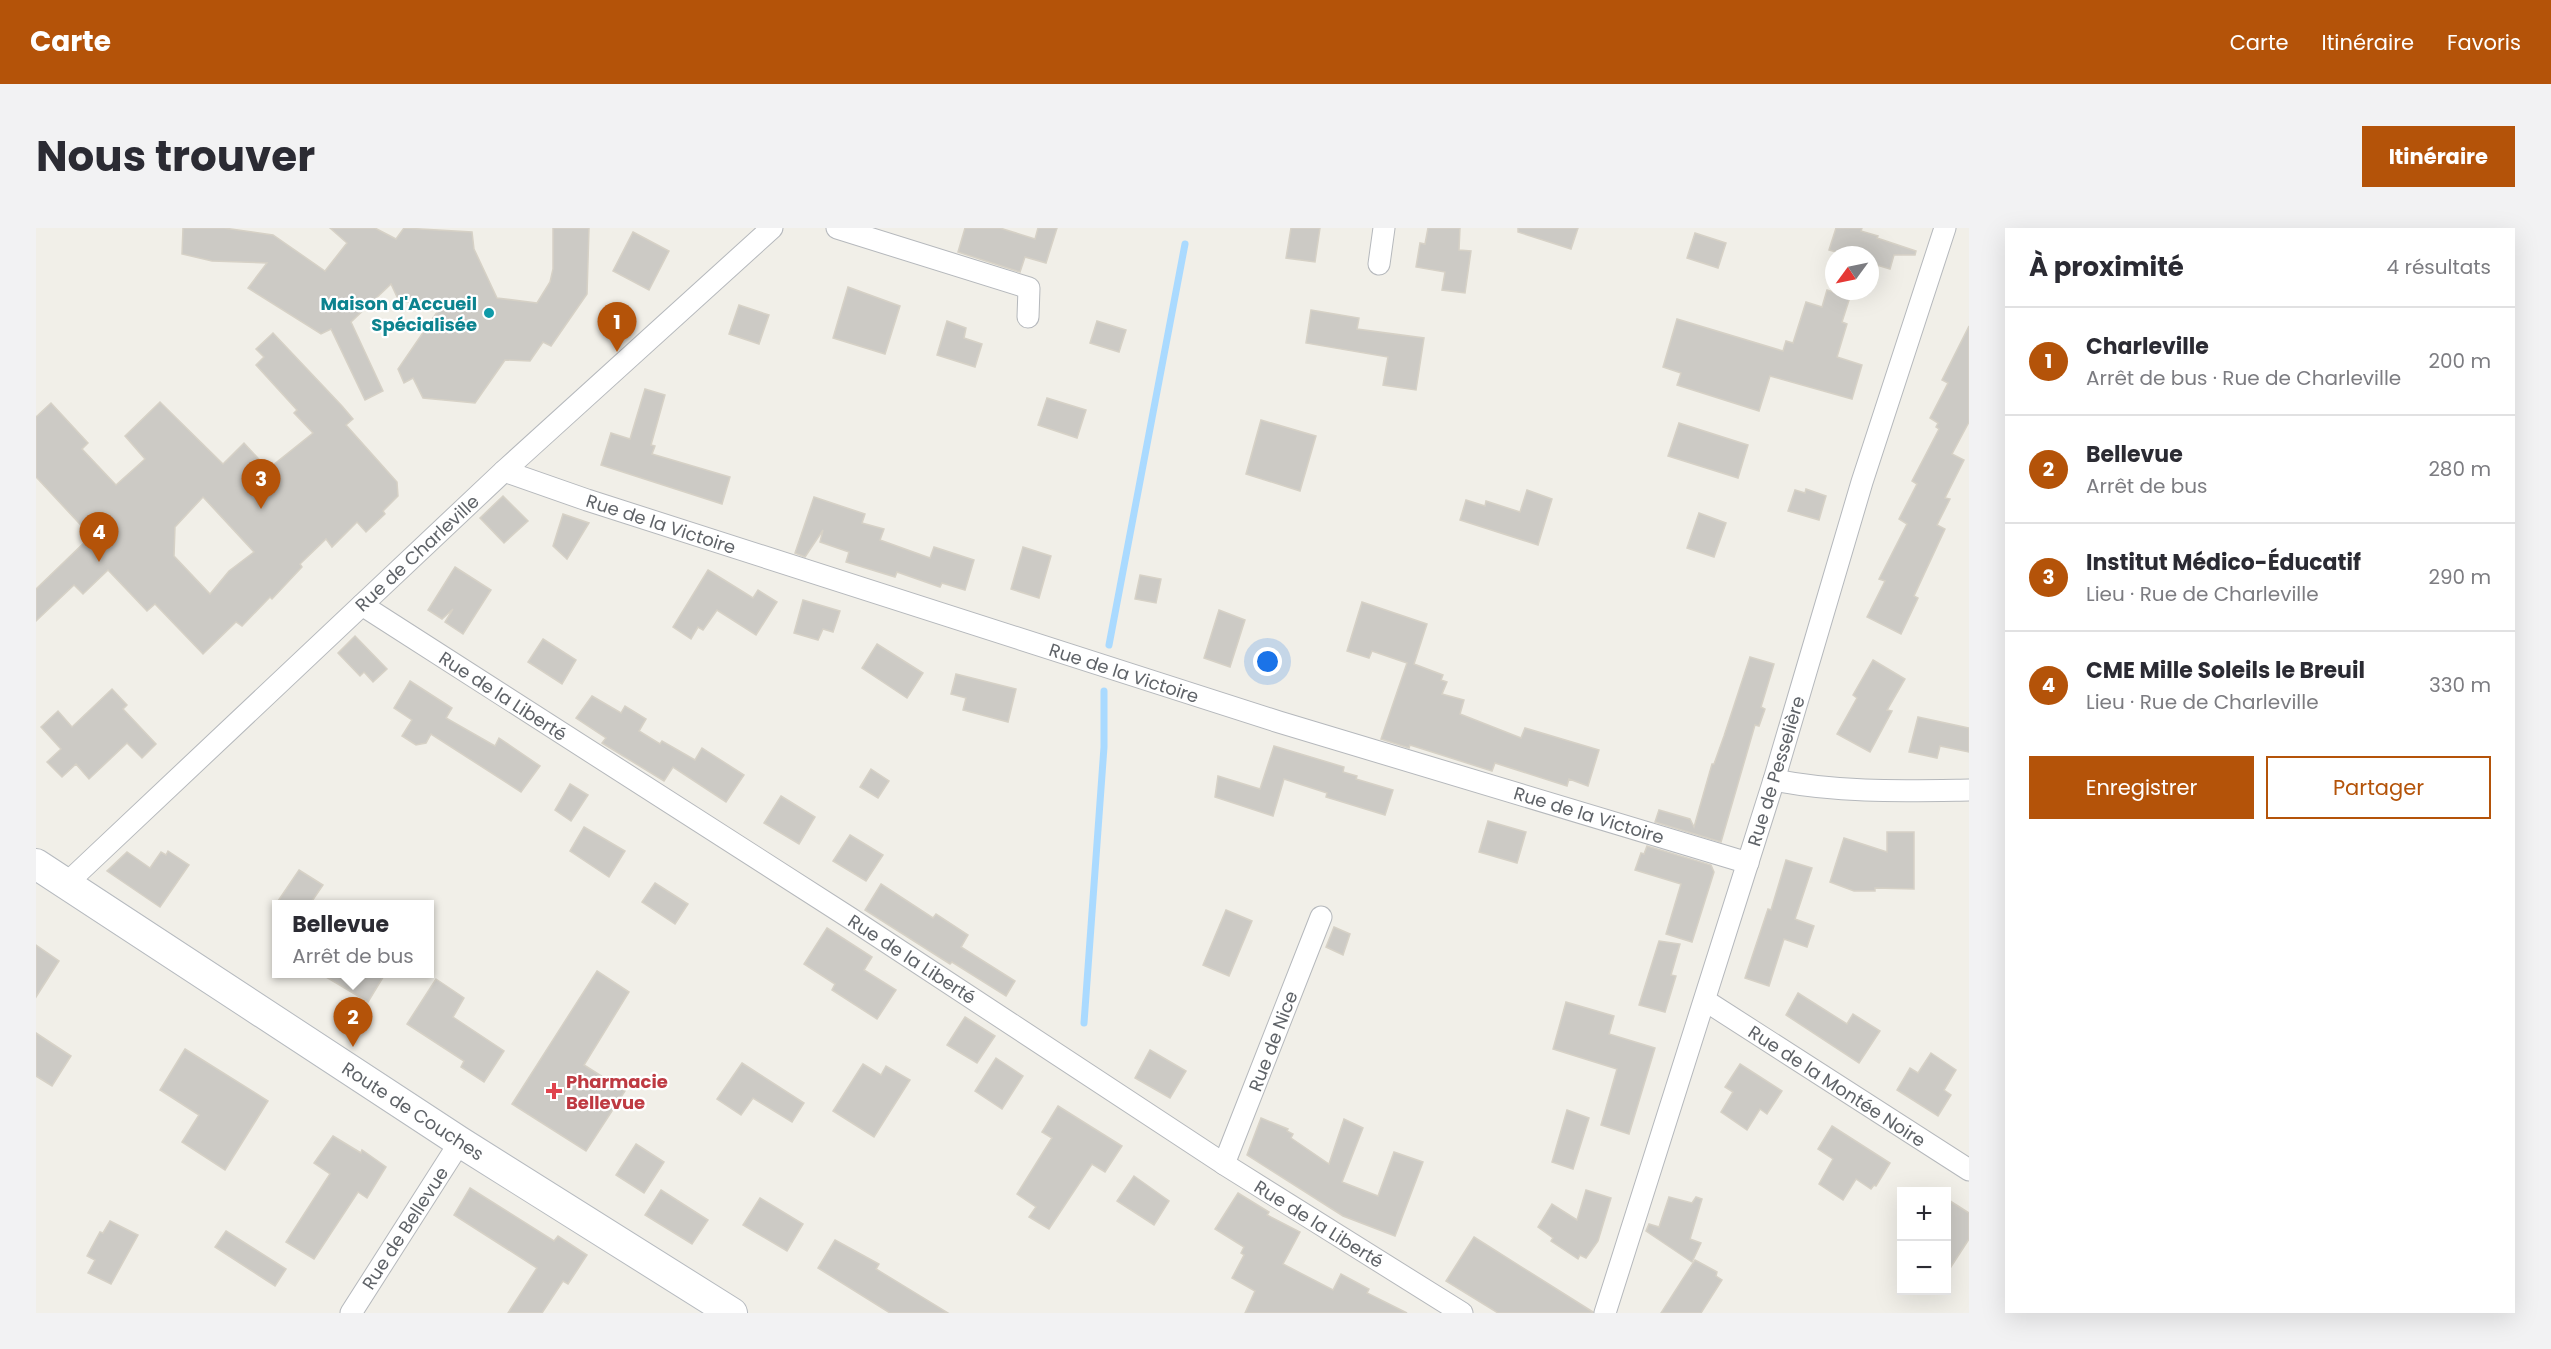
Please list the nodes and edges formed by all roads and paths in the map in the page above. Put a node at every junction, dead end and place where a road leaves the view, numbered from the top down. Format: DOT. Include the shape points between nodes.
graph roads {
  1 [pos="772,228"];
  2 [pos="837,228"];
  3 [pos="1384,228"];
  4 [pos="1945,228"];
  5 [pos="1379,264"];
  6 [pos="1028,317"];
  7 [pos="504,471"];
  8 [pos="362,605"];
  9 [pos="1774,780"];
  10 [pos="1969,790"];
  11 [pos="1748,863"];
  12 [pos="36,864"];
  13 [pos="66,884"];
  14 [pos="1321,917"];
  15 [pos="1706,1001"];
  16 [pos="460,1142"];
  17 [pos="1224,1164"];
  18 [pos="1969,1170"];
  19 [pos="351,1313"];
  20 [pos="732,1313"];
  21 [pos="1462,1313"];
  22 [pos="1605,1313"];
  1 -- 7 [label="street, Rue de Charleville"];
  2 -- 6 [label="street" via="1029,288"];
  3 -- 5 [label="street"];
  4 -- 9 [label="street, Rue de Pesselière" via="1862,482"];
  7 -- 8 [label="street, Rue de Charleville"];
  7 -- 11 [label="street, Rue de la Victoire" via="1268,718"];
  8 -- 13 [label="street, Rue de Charleville"];
  8 -- 17 [label="street, Rue de la Liberté" via="840,911"];
  9 -- 10 [label="street" via="1851,791"];
  9 -- 11 [label="street, Rue de Pesselière"];
  11 -- 15 [label="street, Rue de Pesselière"];
  12 -- 13 [label="main road, Route de Couches"];
  13 -- 16 [label="main road, Route de Couches"];
  14 -- 17 [label="street, Rue de Nice"];
  15 -- 18 [label="street, Rue de la Montée Noire"];
  15 -- 22 [label="street, Rue de Pesselière"];
  16 -- 19 [label="street, Rue de Bellevue"];
  16 -- 20 [label="main road, Route de Couches"];
  17 -- 21 [label="street, Rue de la Liberté"];
}
